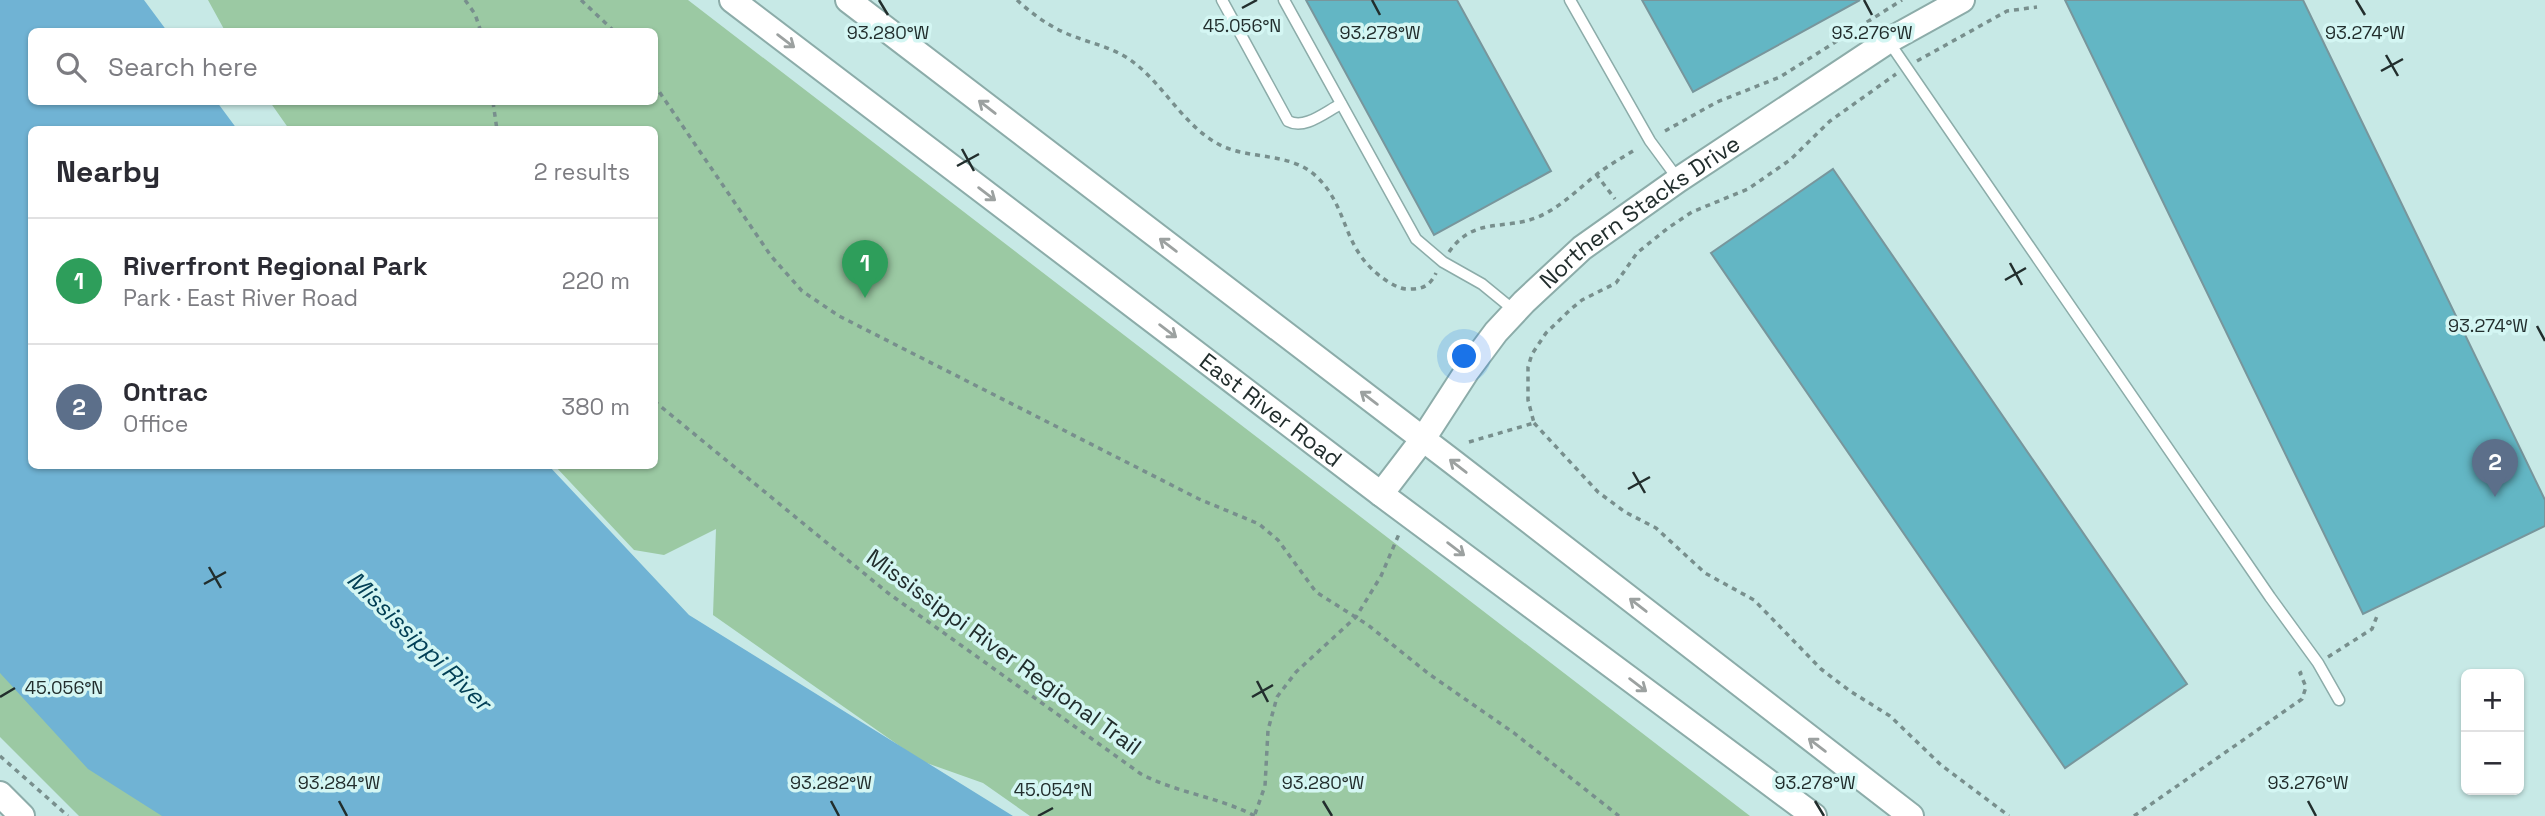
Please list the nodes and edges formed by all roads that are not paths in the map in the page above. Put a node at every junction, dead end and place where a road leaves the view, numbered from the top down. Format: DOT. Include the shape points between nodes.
graph roads {
  1 [pos="732,0"];
  2 [pos="848,0"];
  3 [pos="1222,0"];
  4 [pos="1284,0"];
  5 [pos="1570,0"];
  6 [pos="1962,0"];
  7 [pos="1888,41"];
  8 [pos="1342,104"];
  9 [pos="1678,180"];
  10 [pos="1516,312"];
  11 [pos="1423,439"];
  12 [pos="1381,494"];
  13 [pos="2339,699"];
  14 [pos="0,794"];
  15 [pos="22,816"];
  16 [pos="1814,816"];
  17 [pos="1911,816"];
  1 -- 12 [label="street, East River Road, one-way"];
  11 -- 2 [label="street, one-way"];
  3 -- 8 [label="lane" via="1288,121 1304,124"];
  4 -- 8 [label="lane"];
  5 -- 9 [label="lane" via="1650,141"];
  6 -- 7 [label="street, Northern Stacks Drive"];
  7 -- 9 [label="street, Northern Stacks Drive"];
  7 -- 13 [label="lane"];
  8 -- 10 [label="lane" via="1416,239"];
  9 -- 10 [label="street, Northern Stacks Drive" via="1582,248"];
  10 -- 11 [label="street, Northern Stacks Drive" via="1467,371"];
  11 -- 12 [label="street, Northern Stacks Drive"];
  17 -- 11 [label="street, one-way"];
  12 -- 16 [label="street, East River Road, one-way"];
  14 -- 15 [label="street"];
}
